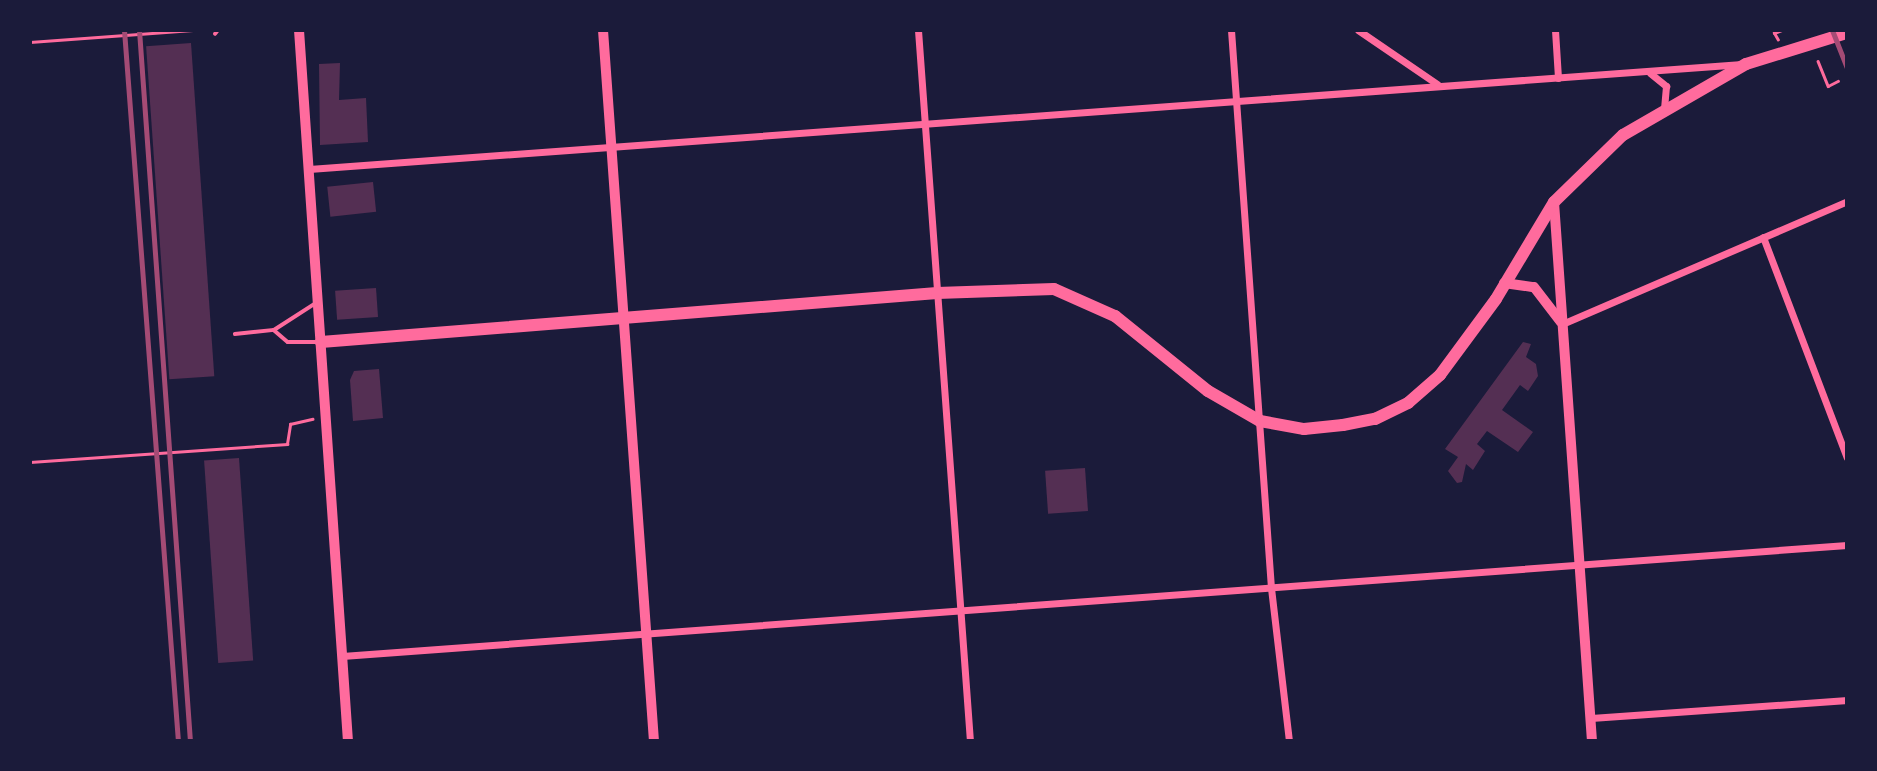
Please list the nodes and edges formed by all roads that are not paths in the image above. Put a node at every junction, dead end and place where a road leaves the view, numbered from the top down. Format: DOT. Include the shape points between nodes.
graph roads {
  1 [pos="218,30"];
  2 [pos="299,30"];
  3 [pos="603,30"];
  4 [pos="918,30"];
  5 [pos="1231,30"];
  6 [pos="1358,30"];
  7 [pos="1555,30"];
  8 [pos="1847,33"];
  9 [pos="215,34"];
  10 [pos="1746,64"];
  11 [pos="1645,71"];
  12 [pos="1558,78"];
  13 [pos="1437,84"];
  14 [pos="1236,100"];
  15 [pos="1664,109"];
  16 [pos="925,124"];
  17 [pos="611,148"];
  18 [pos="309,169"];
  19 [pos="1847,201"];
  20 [pos="1554,202"];
  21 [pos="1763,237"];
  22 [pos="1504,283"];
  23 [pos="937,293"];
  24 [pos="318,302"];
  25 [pos="624,321"];
  26 [pos="1562,324"];
  27 [pos="274,330"];
  28 [pos="236,334"];
  29 [pos="321,342"];
  30 [pos="1260,421"];
  31 [pos="1847,458"];
  32 [pos="1847,545"];
  33 [pos="1580,565"];
  34 [pos="1271,588"];
  35 [pos="961,611"];
  36 [pos="646,635"];
  37 [pos="342,656"];
  38 [pos="1847,700"];
  39 [pos="1591,718"];
  40 [pos="348,741"];
  41 [pos="654,741"];
  42 [pos="970,741"];
  43 [pos="1289,741"];
  44 [pos="1592,741"];
  1 -- 9 [label="lane"];
  2 -- 18 [label="main road"];
  3 -- 17 [label="main road"];
  4 -- 16 [label="street"];
  5 -- 14 [label="street"];
  6 -- 13 [label="street"];
  7 -- 12 [label="street"];
  8 -- 10 [label="main road"];
  10 -- 11 [label="street"];
  10 -- 15 [label="main road"];
  11 -- 12 [label="street"];
  11 -- 15 [label="street" via="1666,86"];
  12 -- 13 [label="street"];
  13 -- 14 [label="street"];
  14 -- 16 [label="street"];
  14 -- 30 [label="street"];
  15 -- 20 [label="main road" via="1599,154"];
  16 -- 17 [label="street"];
  16 -- 23 [label="street"];
  17 -- 18 [label="street"];
  17 -- 25 [label="main road"];
  18 -- 24 [label="main road"];
  19 -- 21 [label="street"];
  20 -- 22 [label="main road"];
  20 -- 26 [label="main road"];
  21 -- 26 [label="street"];
  21 -- 31 [label="street"];
  22 -- 26 [label="main road" via="1534,287"];
  22 -- 30 [label="main road" via="1440,375 1408,403 1375,419 1343,425 1304,429"];
  23 -- 25 [label="main road"];
  23 -- 30 [label="main road" via="1015,287 1073,295 1125,322 1208,391"];
  23 -- 35 [label="street"];
  24 -- 27 [label="lane"];
  24 -- 29 [label="main road"];
  25 -- 29 [label="main road"];
  25 -- 36 [label="main road"];
  26 -- 33 [label="main road"];
  27 -- 28 [label="lane"];
  27 -- 29 [label="lane" via="288,342"];
  29 -- 37 [label="main road"];
  30 -- 34 [label="street"];
  32 -- 33 [label="street"];
  33 -- 34 [label="street"];
  33 -- 39 [label="main road"];
  34 -- 35 [label="street"];
  34 -- 43 [label="street"];
  35 -- 36 [label="street"];
  35 -- 42 [label="street"];
  36 -- 37 [label="street"];
  36 -- 41 [label="main road"];
  37 -- 40 [label="main road"];
  38 -- 39 [label="street"];
  39 -- 44 [label="main road"];
}
